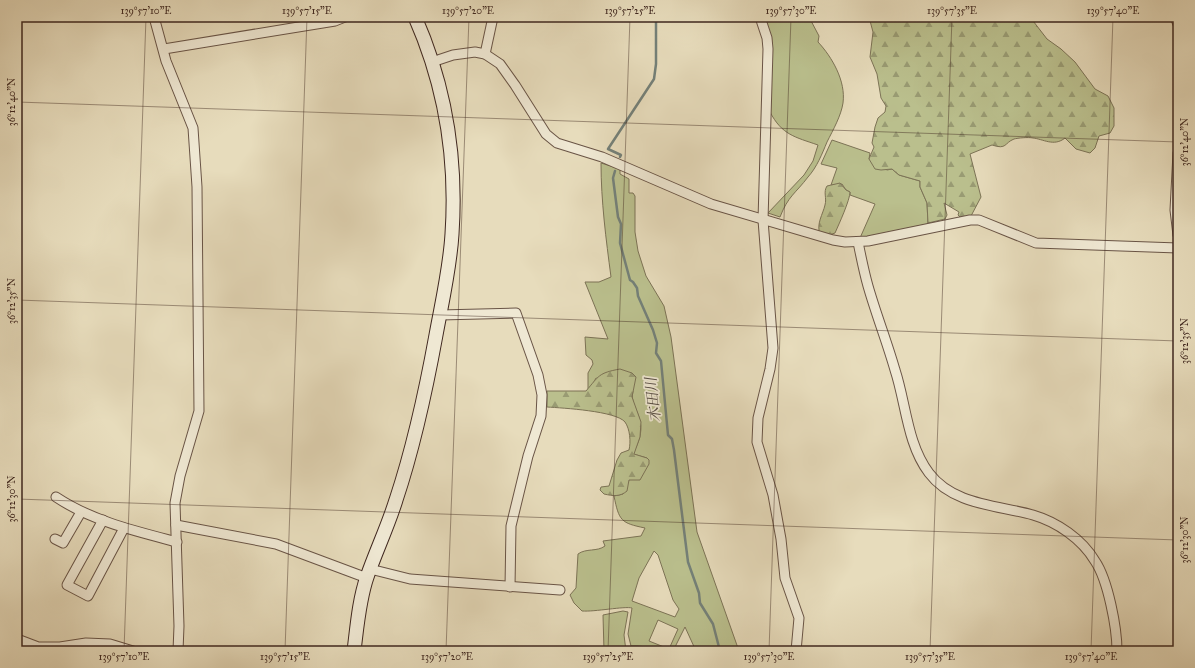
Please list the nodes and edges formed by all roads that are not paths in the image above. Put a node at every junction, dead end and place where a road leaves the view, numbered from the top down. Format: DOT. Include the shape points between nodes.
graph roads {
  1 [pos="154,17"];
  2 [pos="345,17"];
  3 [pos="415,17"];
  4 [pos="493,17"];
  5 [pos="760,17"];
  6 [pos="1176,17"];
  7 [pos="1178,24"];
  8 [pos="164,49"];
  9 [pos="485,54"];
  10 [pos="432,62"];
  11 [pos="1178,153"];
  12 [pos="763,220"];
  13 [pos="1178,235"];
  14 [pos="858,242"];
  15 [pos="1178,248"];
  16 [pos="440,315"];
  17 [pos="56,497"];
  18 [pos="81,512"];
  19 [pos="103,520"];
  20 [pos="176,525"];
  21 [pos="124,528"];
  22 [pos="55,539"];
  23 [pos="177,542"];
  24 [pos="368,573"];
  25 [pos="510,587"];
  26 [pos="560,590"];
  27 [pos="17,639"];
  28 [pos="133,651"];
  29 [pos="178,651"];
  30 [pos="354,651"];
  31 [pos="796,651"];
  32 [pos="1117,651"];
  1 -- 8 [label="street"];
  2 -- 8 [label="street" via="335,21"];
  3 -- 10 [label="street"];
  4 -- 9 [label="street"];
  5 -- 12 [label="street" via="768,49"];
  6 -- 7 [label="street"];
  8 -- 20 [label="street" via="166,61 193,128 198,187 199,411 180,476 175,503"];
  9 -- 10 [label="street" via="460,54"];
  9 -- 12 [label="street" via="500,64 546,134 557,143 602,157 711,204"];
  10 -- 16 [label="street" via="449,136 453,181 452,235"];
  11 -- 13 [label="street" via="1175,210"];
  12 -- 14 [label="street" via="832,240"];
  12 -- 31 [label="street" via="772,348 770,369 758,418 757,442 773,495 786,578 799,618"];
  14 -- 15 [label="street" via="979,220 1036,243"];
  14 -- 32 [label="street" via="867,285 895,369 913,439 926,468 944,486 962,497 981,504 1033,515 1051,522 1082,543 1096,562 1106,590 1117,635"];
  16 -- 24 [label="street" via="414,437 396,500"];
  16 -- 25 [label="street" via="516,313 538,375 542,395 541,416 510,526"];
  17 -- 18 [label="street"];
  18 -- 19 [label="street"];
  18 -- 22 [label="street" via="63,543"];
  19 -- 21 [label="street"];
  19 -- 21 [label="street" via="67,585 88,596"];
  20 -- 23 [label="street"];
  20 -- 24 [label="street" via="276,544"];
  21 -- 23 [label="street"];
  23 -- 29 [label="street"];
  24 -- 25 [label="street"];
  24 -- 30 [label="street"];
  25 -- 26 [label="street"];
  27 -- 28 [label="street" via="38,647 110,644"];
}
